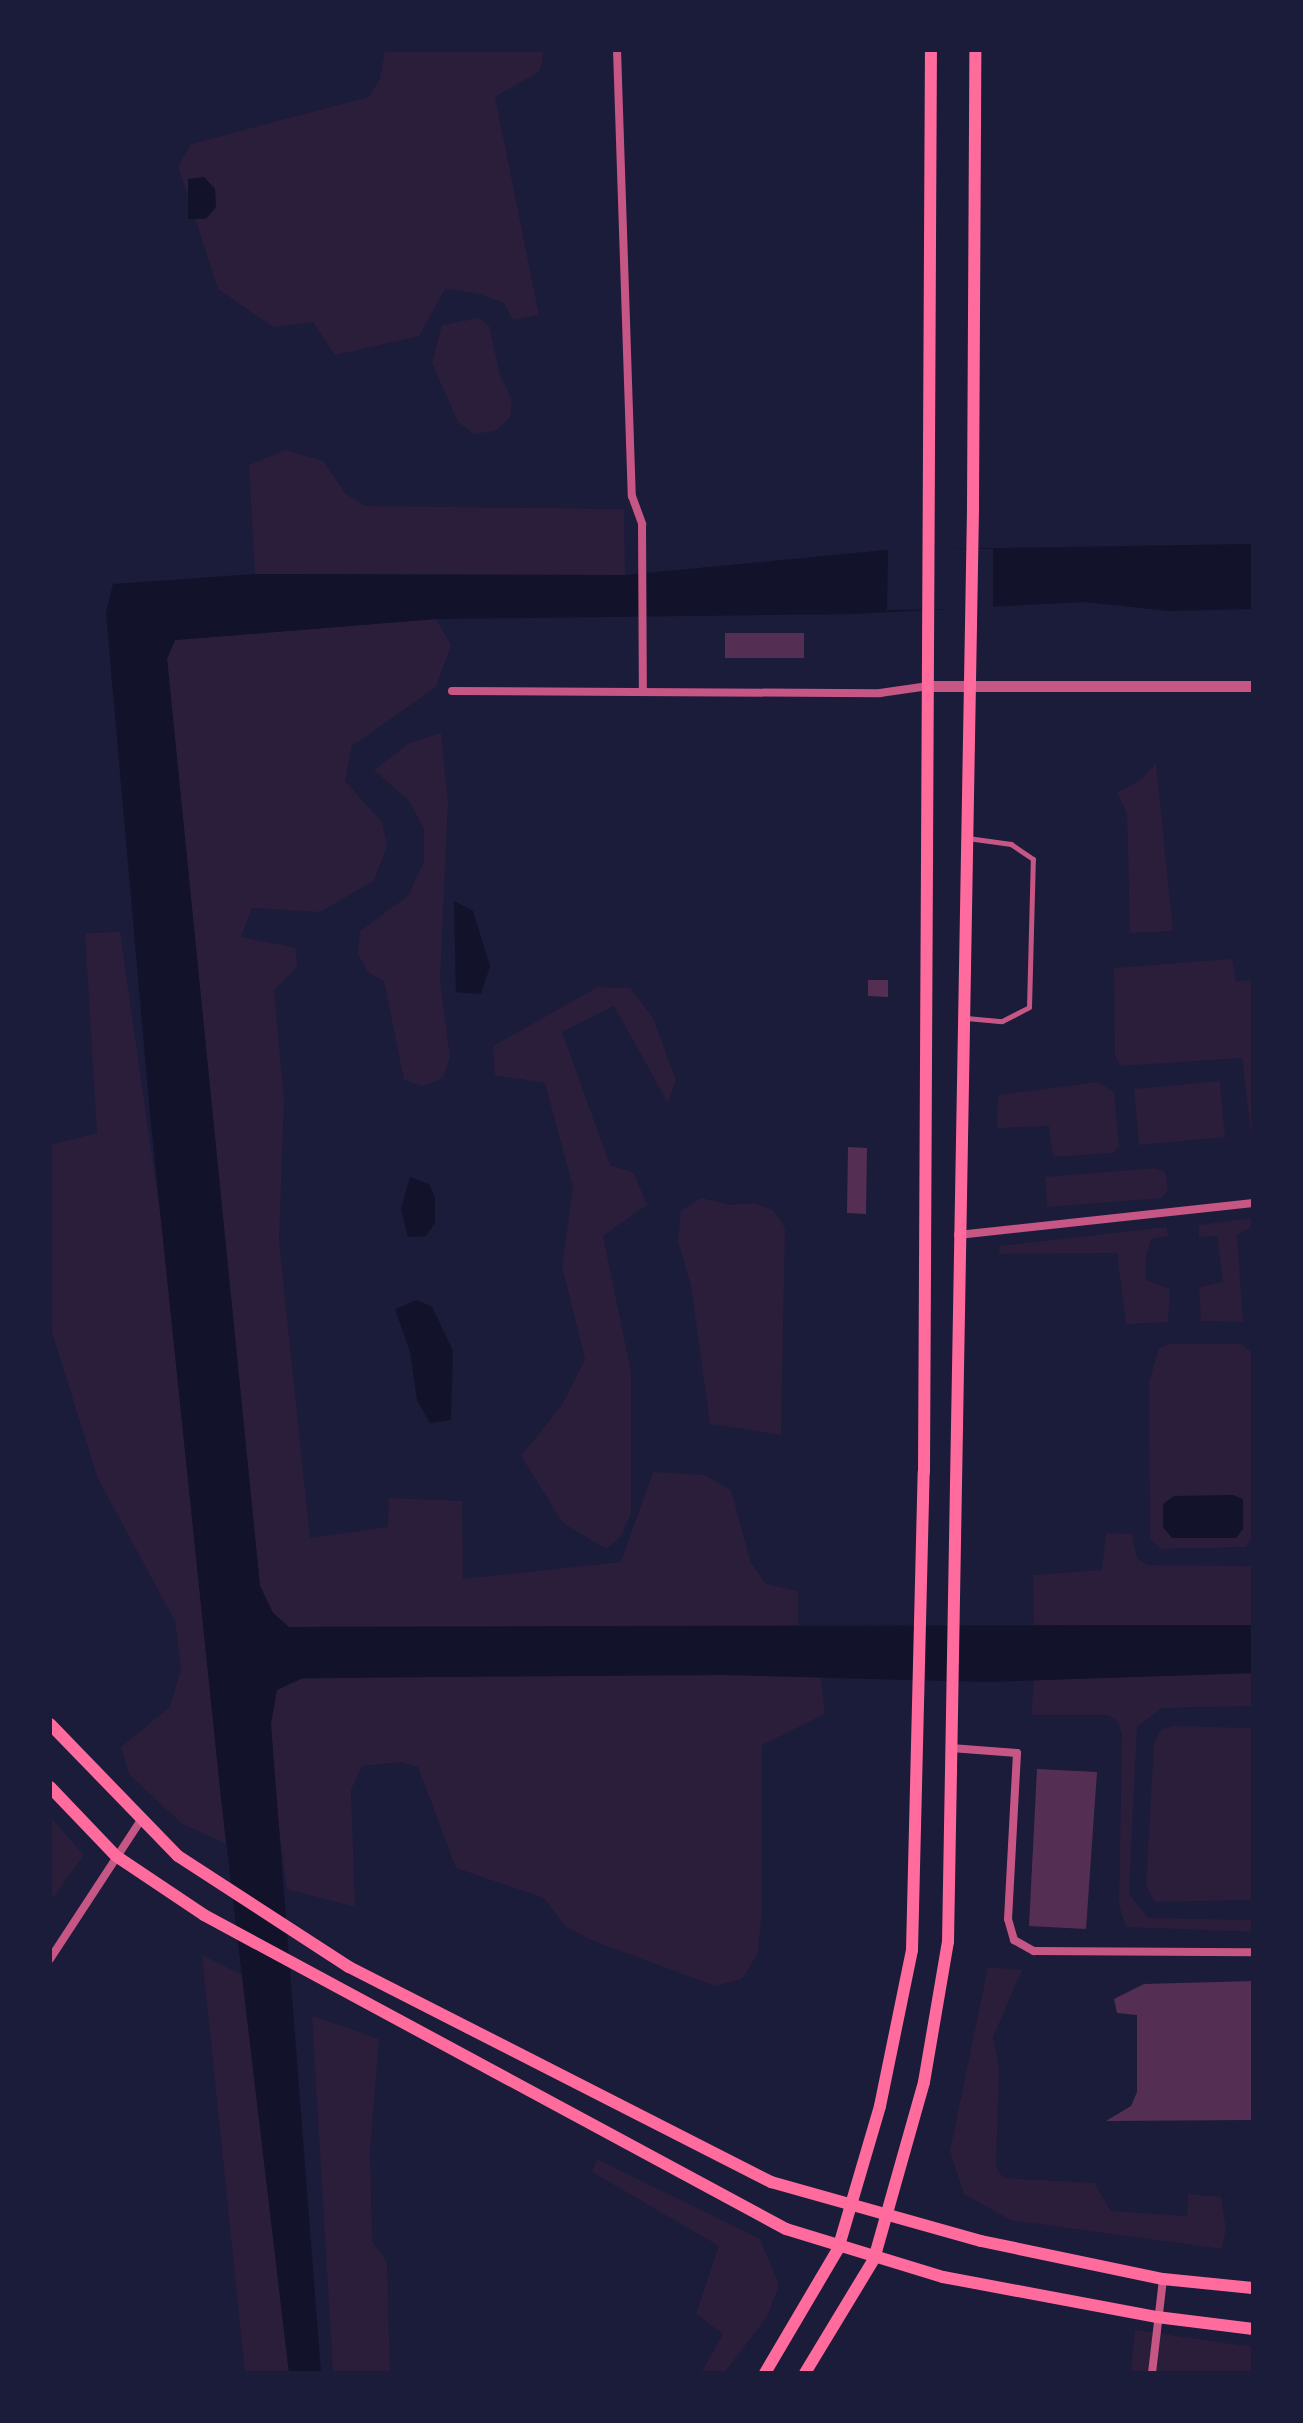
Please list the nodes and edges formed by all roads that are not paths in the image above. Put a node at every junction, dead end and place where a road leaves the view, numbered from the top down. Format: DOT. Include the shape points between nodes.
graph roads {
  1 [pos="617,50"];
  2 [pos="931,50"];
  3 [pos="975,50"];
  4 [pos="928,686"];
  5 [pos="969,686"];
  6 [pos="1253,686"];
  7 [pos="452,691"];
  8 [pos="643,692"];
  9 [pos="966,838"];
  10 [pos="962,1018"];
  11 [pos="1253,1203"];
  12 [pos="957,1235"];
  13 [pos="50,1724"];
  14 [pos="951,1748"];
  15 [pos="50,1787"];
  16 [pos="141,1820"];
  17 [pos="116,1856"];
  18 [pos="1253,1952"];
  19 [pos="50,1959"];
  20 [pos="852,2206"];
  21 [pos="889,2213"];
  22 [pos="838,2249"];
  23 [pos="874,2259"];
  24 [pos="1163,2279"];
  25 [pos="1253,2288"];
  26 [pos="1157,2317"];
  27 [pos="1253,2329"];
  28 [pos="765,2373"];
  29 [pos="805,2373"];
  30 [pos="1152,2373"];
  1 -- 8 [label="street" via="632,496 642,524"];
  2 -- 4 [label="main road"];
  3 -- 5 [label="main road"];
  4 -- 5 [label="street"];
  4 -- 8 [label="street" via="880,693"];
  4 -- 20 [label="main road" via="924,1472 912,1950 880,2106"];
  5 -- 6 [label="street"];
  5 -- 9 [label="main road"];
  7 -- 8 [label="street"];
  9 -- 10 [label="main road"];
  9 -- 10 [label="lane" via="1011,844 1033,859 1029,1007 1002,1021"];
  10 -- 12 [label="main road"];
  11 -- 12 [label="street"];
  12 -- 14 [label="main road"];
  13 -- 16 [label="main road"];
  14 -- 18 [label="street" via="1017,1753 1008,1919 1014,1940 1034,1951"];
  14 -- 21 [label="main road" via="948,1942 924,2082"];
  15 -- 17 [label="main road"];
  16 -- 17 [label="street"];
  16 -- 20 [label="main road" via="178,1856 349,1967 771,2182"];
  17 -- 19 [label="street"];
  17 -- 22 [label="main road" via="204,1915 301,1968 682,2175 786,2229"];
  20 -- 21 [label="main road"];
  20 -- 22 [label="main road"];
  21 -- 23 [label="main road"];
  21 -- 24 [label="main road" via="981,2241"];
  22 -- 23 [label="main road"];
  22 -- 28 [label="main road"];
  23 -- 26 [label="main road"];
  23 -- 29 [label="main road"];
  24 -- 25 [label="main road"];
  24 -- 26 [label="street"];
  26 -- 27 [label="main road"];
  26 -- 30 [label="street"];
}
